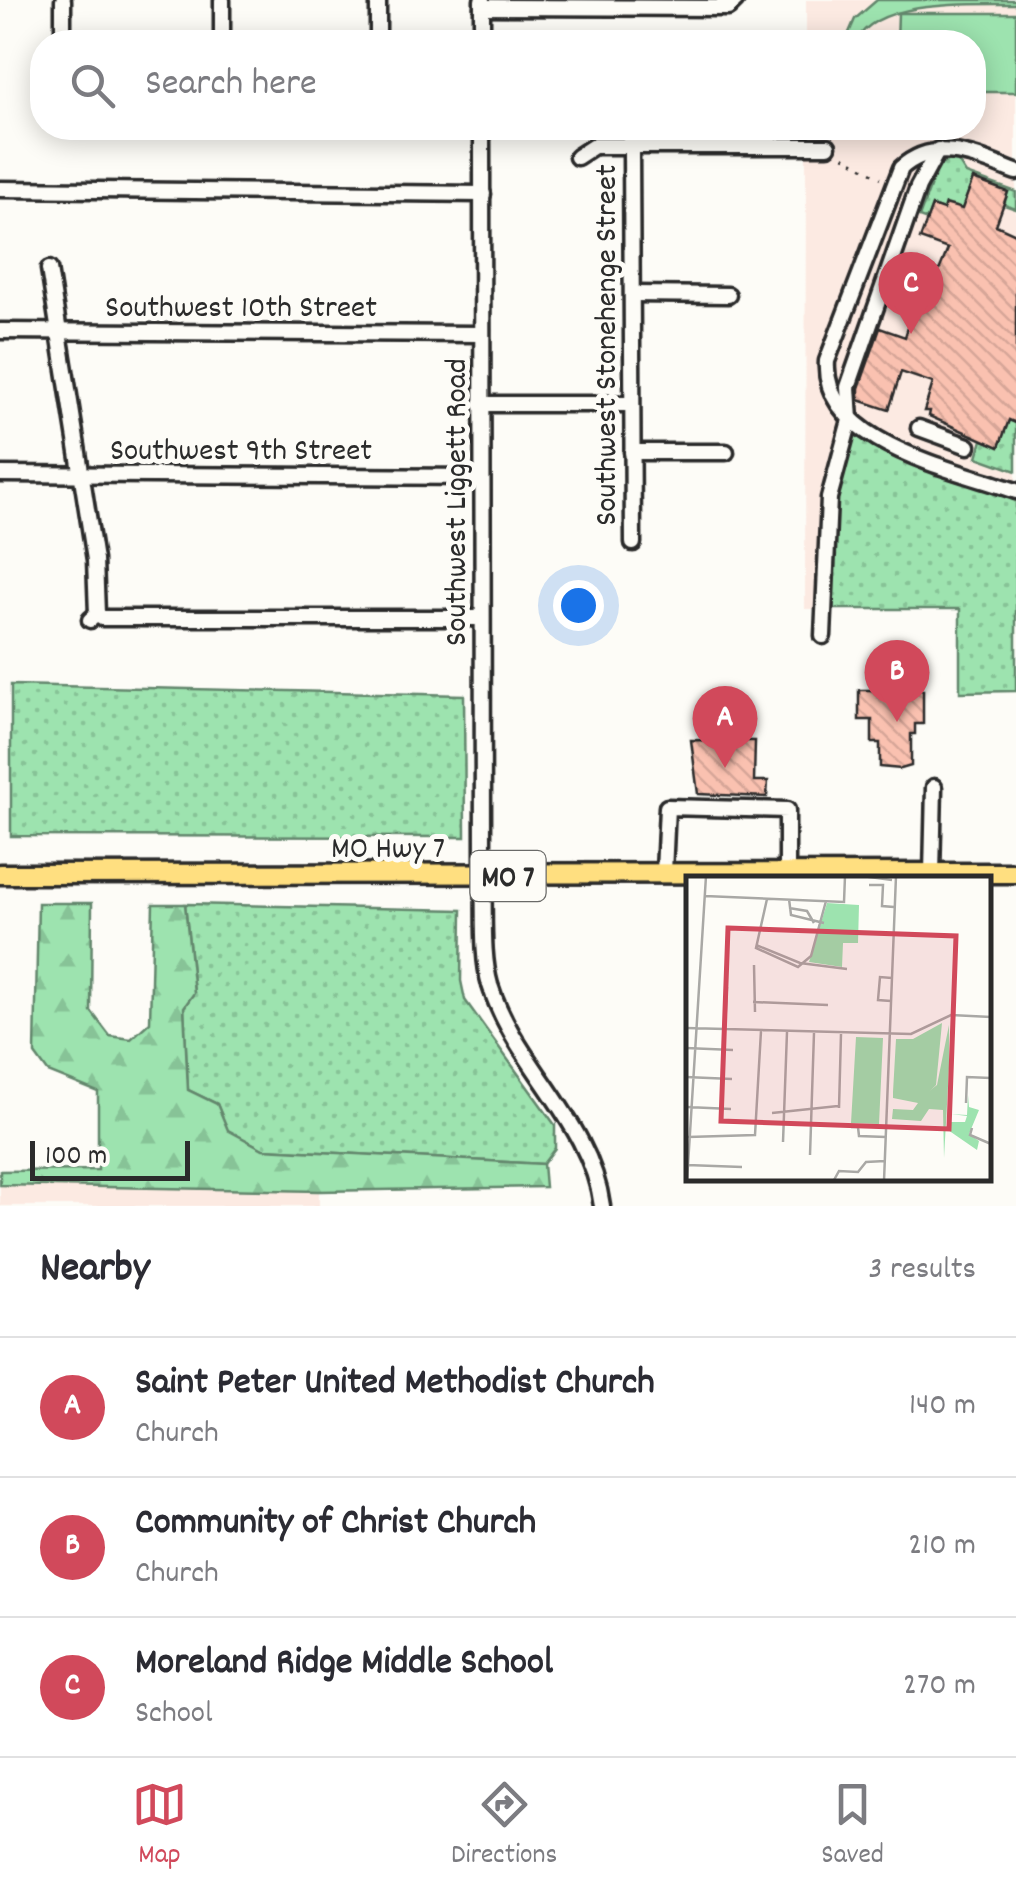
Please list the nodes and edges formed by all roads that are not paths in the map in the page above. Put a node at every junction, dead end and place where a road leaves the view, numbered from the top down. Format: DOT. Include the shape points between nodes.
graph roads {
  1 [pos="63,0"];
  2 [pos="222,0"];
  3 [pos="378,0"];
  4 [pos="736,0"];
  5 [pos="563,3"];
  6 [pos="482,4"];
  7 [pos="708,4"];
  8 [pos="63,30"];
  9 [pos="222,30"];
  10 [pos="378,30"];
  11 [pos="482,30"];
  12 [pos="482,140"];
  13 [pos="631,146"];
  14 [pos="828,146"];
  15 [pos="939,150"];
  16 [pos="577,157"];
  17 [pos="1016,172"];
  18 [pos="0,189"];
  19 [pos="482,194"];
  20 [pos="49,269"];
  21 [pos="632,294"];
  22 [pos="728,295"];
  23 [pos="0,331"];
  24 [pos="58,332"];
  25 [pos="481,334"];
  26 [pos="480,404"];
  27 [pos="631,404"];
  28 [pos="850,420"];
  29 [pos="919,428"];
  30 [pos="941,436"];
  31 [pos="968,446"];
  32 [pos="632,452"];
  33 [pos="726,452"];
  34 [pos="932,461"];
  35 [pos="0,474"];
  36 [pos="83,474"];
  37 [pos="481,477"];
  38 [pos="1016,490"];
  39 [pos="632,543"];
  40 [pos="482,618"];
  41 [pos="824,636"];
  42 [pos="934,787"];
  43 [pos="664,872"];
  44 [pos="1016,873"];
  45 [pos="0,874"];
  46 [pos="786,874"];
  47 [pos="932,874"];
  48 [pos="482,876"];
  49 [pos="592,1176"];
  50 [pos="591,1206"];
  51 [pos="602,1206"];
  1 -- 8 [label="street"];
  2 -- 9 [label="street"];
  3 -- 10 [label="street"];
  4 -- 7 [label="street" via="728,8"];
  5 -- 6 [label="street"];
  5 -- 7 [label="street"];
  6 -- 11 [label="street"];
  12 -- 19 [label="street, Southwest Liggett Road"];
  13 -- 14 [label="street"];
  13 -- 16 [label="street" via="594,146"];
  13 -- 21 [label="street, Southwest Stonehenge Street"];
  15 -- 17 [label="street"];
  15 -- 28 [label="street" via="918,187 854,368"];
  15 -- 28 [label="street" via="919,154 892,183 827,361 830,392"];
  18 -- 19 [label="street"];
  19 -- 25 [label="street, Southwest Liggett Road"];
  20 -- 24 [label="street"];
  21 -- 22 [label="street"];
  21 -- 27 [label="street, Southwest Stonehenge Street"];
  23 -- 24 [label="street, Southwest 10th Street"];
  24 -- 25 [label="street, Southwest 10th Street"];
  24 -- 36 [label="street"];
  25 -- 26 [label="street, Southwest Liggett Road"];
  26 -- 27 [label="street"];
  26 -- 37 [label="street, Southwest Liggett Road"];
  27 -- 32 [label="street, Southwest Stonehenge Street"];
  28 -- 34 [label="street" via="886,444"];
  28 -- 41 [label="street" via="829,498"];
  29 -- 30 [label="street"];
  30 -- 31 [label="street"];
  30 -- 34 [label="street"];
  32 -- 33 [label="street"];
  32 -- 39 [label="street, Southwest Stonehenge Street"];
  34 -- 38 [label="street"];
  35 -- 36 [label="street, Southwest 9th Street"];
  36 -- 37 [label="street, Southwest 9th Street"];
  36 -- 40 [label="street" via="96,560 94,617"];
  37 -- 40 [label="street, Southwest Liggett Road"];
  40 -- 48 [label="street, Southwest Liggett Road"];
  42 -- 47 [label="street"];
  43 -- 46 [label="main road, MO Hwy 7 / MO 7"];
  43 -- 46 [label="street" via="667,807 787,810"];
  43 -- 48 [label="main road, MO Hwy 7 / MO 7"];
  44 -- 47 [label="main road, MO Hwy 7 / MO 7"];
  45 -- 48 [label="main road, MO Hwy 7 / MO 7"];
  46 -- 47 [label="main road, MO Hwy 7 / MO 7"];
  48 -- 49 [label="street, Southwest Liggett Road" via="490,984 538,1078 572,1123"];
  49 -- 50 [label="street"];
  49 -- 51 [label="street, Southwest Liggett Road"];
}
